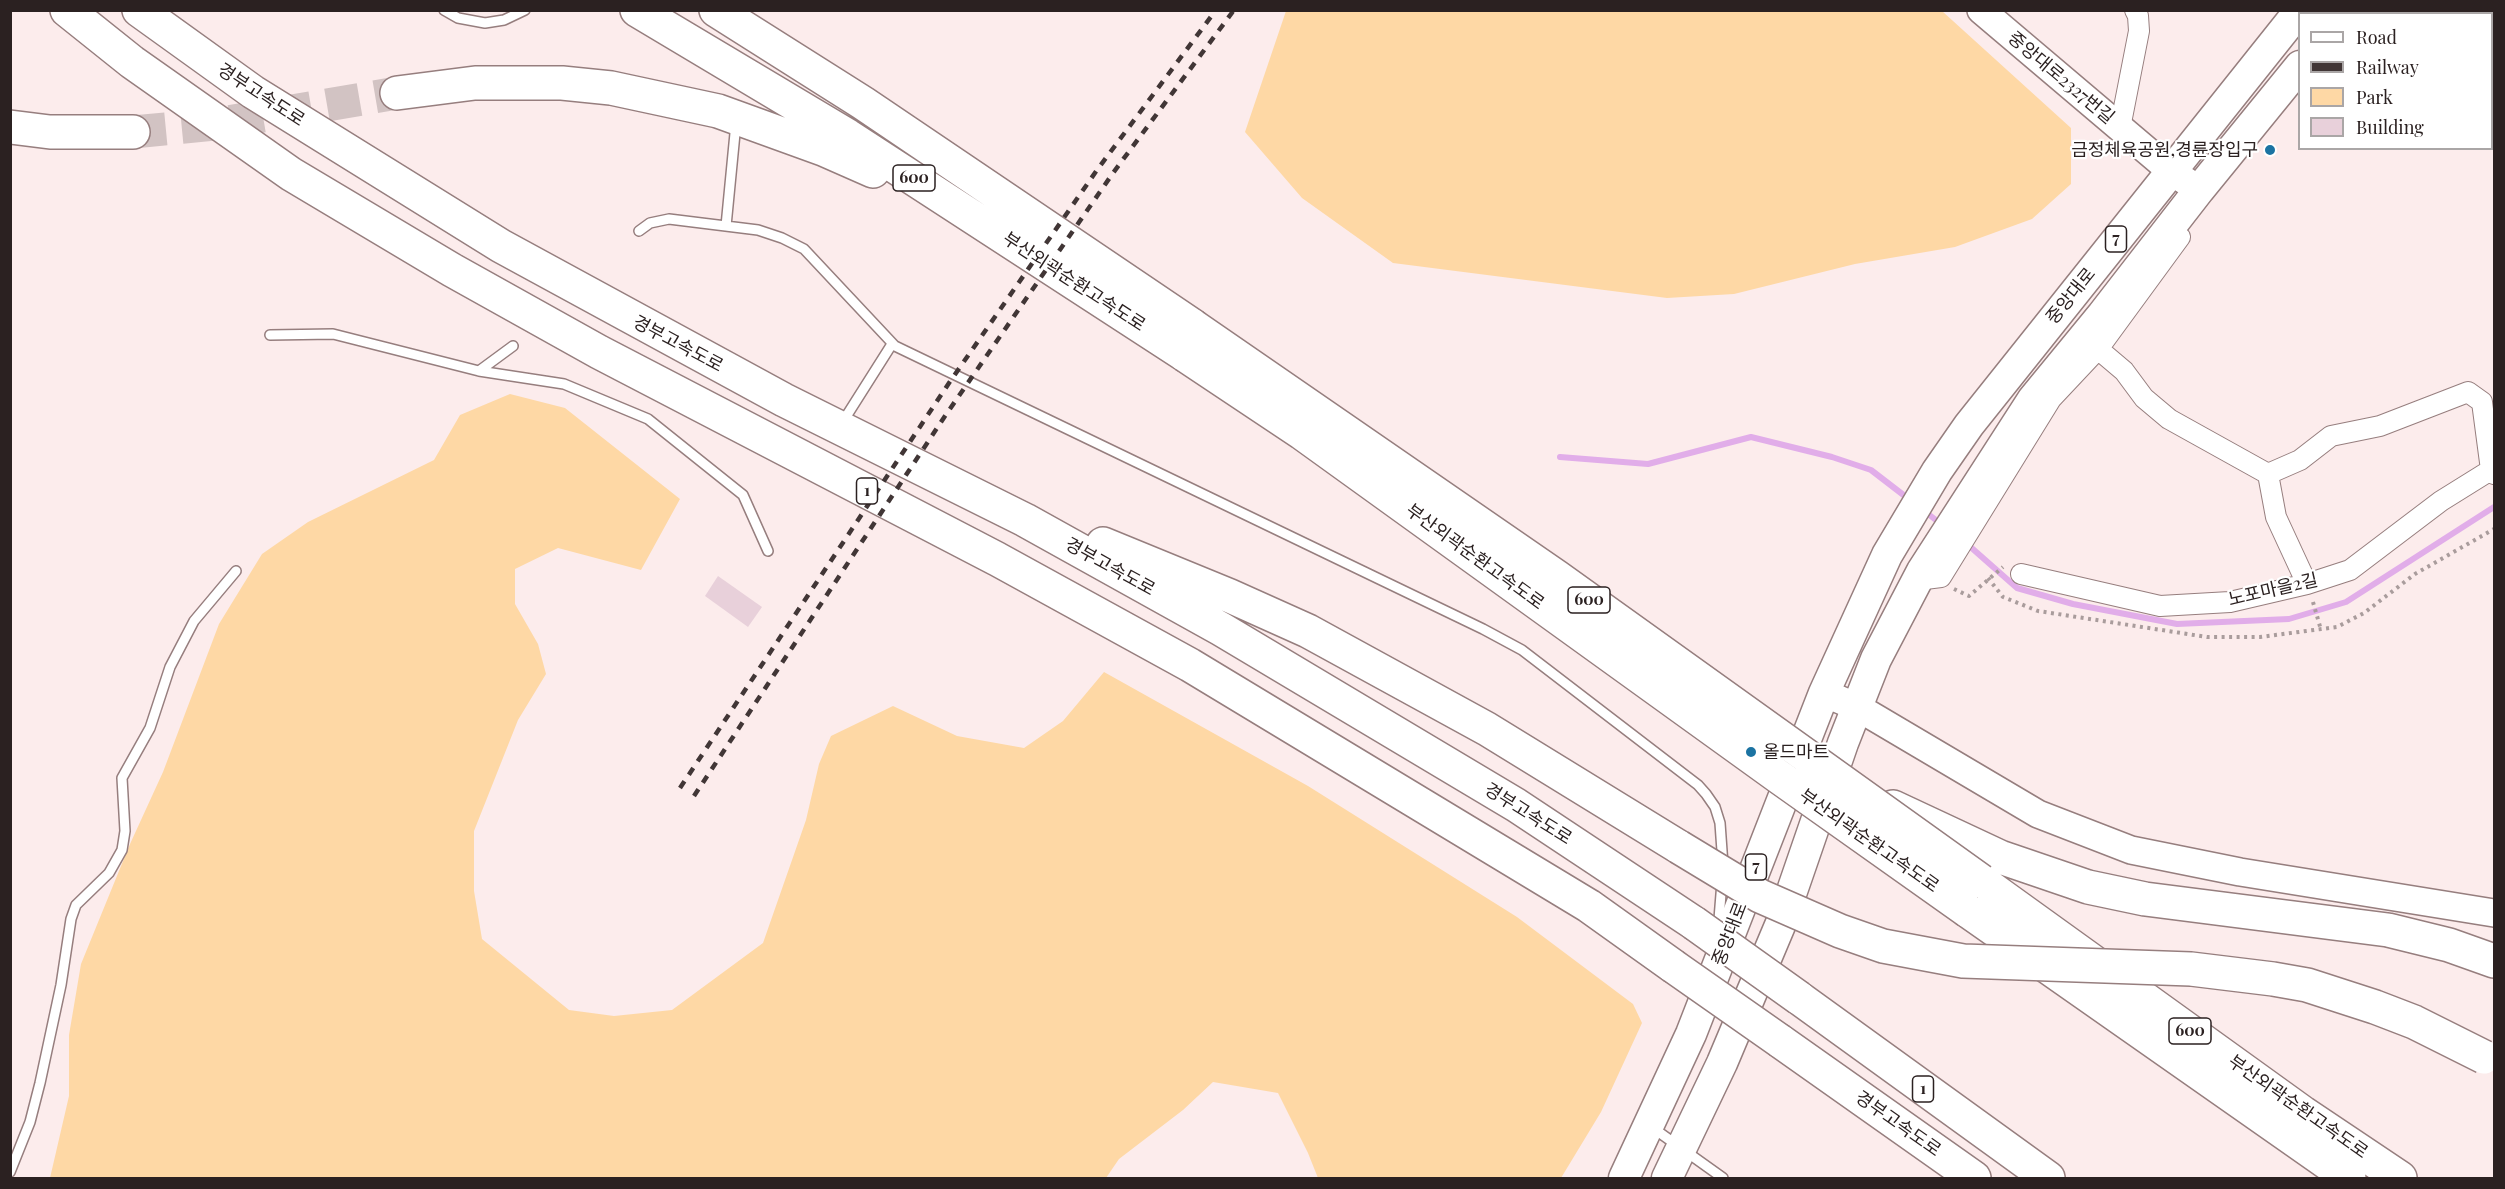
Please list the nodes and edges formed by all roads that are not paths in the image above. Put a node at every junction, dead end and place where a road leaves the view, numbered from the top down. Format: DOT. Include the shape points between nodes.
graph roads {
  1 [pos="67,10"];
  2 [pos="139,10"];
  3 [pos="444,10"];
  4 [pos="525,10"];
  5 [pos="637,10"];
  6 [pos="716,10"];
  7 [pos="1981,10"];
  8 [pos="2135,10"];
  9 [pos="2298,12"];
  10 [pos="2298,68"];
  11 [pos="397,93"];
  12 [pos="737,118"];
  13 [pos="10,127"];
  14 [pos="2120,128"];
  15 [pos="134,132"];
  16 [pos="2171,171"];
  17 [pos="2199,190"];
  18 [pos="726,226"];
  19 [pos="995,230"];
  20 [pos="639,231"];
  21 [pos="270,335"];
  22 [pos="1189,341"];
  23 [pos="892,344"];
  24 [pos="513,346"];
  25 [pos="2098,349"];
  26 [pos="479,371"];
  27 [pos="839,428"];
  28 [pos="2493,471"];
  29 [pos="2268,474"];
  30 [pos="947,482"];
  31 [pos="1979,498"];
  32 [pos="768,551"];
  33 [pos="2013,570"];
  34 [pos="236,571"];
  35 [pos="2309,590"];
  36 [pos="1824,693"];
  37 [pos="1857,707"];
  38 [pos="1980,881"];
  39 [pos="2494,913"];
  40 [pos="2494,961"];
  41 [pos="1713,978"];
  42 [pos="2489,1060"];
  43 [pos="2261,1117"];
  44 [pos="1649,1125"];
  45 [pos="1680,1148"];
  46 [pos="10,1173"];
  47 [pos="1624,1179"];
  48 [pos="1667,1179"];
  49 [pos="1723,1179"];
  50 [pos="1974,1179"];
  51 [pos="2048,1179"];
  52 [pos="2333,1179"];
  53 [pos="2349,1179"];
  54 [pos="2400,1179"];
  1 -- 50 [label="highway, 경부고속도로 / 1, bridge" via="132,62 291,174 452,270 599,352 997,558 1190,665 1589,906"];
  2 -- 27 [label="highway, 경부고속도로 / 1" via="253,92 501,246"];
  3 -- 4 [label="lane" via="485,23 504,20"];
  5 -- 19 [label="highway, 부산외곽순환고속도로 / 600" via="848,136"];
  6 -- 22 [label="highway, 부산외곽순환고속도로 / 600" via="872,110"];
  7 -- 14 [label="street, 중앙대로2327번길"];
  8 -- 14 [label="street" via="2139,31"];
  9 -- 16 [label="main road, 중앙대로 / 7"];
  10 -- 17 [label="main road, 중앙대로 / 7"];
  11 -- 12 [label="highway" via="475,83 562,83 664,98"];
  12 -- 18 [label="lane"];
  12 -- 19 [label="highway" via="823,149"];
  13 -- 15 [label="highway" via="50,132"];
  14 -- 16 [label="street, 중앙대로2327번길"];
  16 -- 17 [label="street, 중앙대로2327번길"];
  16 -- 36 [label="main road, 중앙대로 / 7" via="2008,375 1937,471 1887,555"];
  17 -- 25 [label="street" via="2198,213"];
  17 -- 31 [label="main road, 중앙대로 / 7" via="2033,399"];
  18 -- 20 [label="lane" via="669,219 650,223"];
  18 -- 23 [label="lane" via="758,230 804,249"];
  19 -- 22 [label="highway, 부산외곽순환고속도로 / 600"];
  21 -- 26 [label="lane" via="333,334"];
  22 -- 38 [label="highway, 부산외곽순환고속도로 / 600, bridge" via="1547,570"];
  22 -- 38 [label="highway, 부산외곽순환고속도로 / 600, bridge" via="1302,433 1779,777"];
  23 -- 27 [label="lane"];
  23 -- 41 [label="lane" via="1483,629 1546,666 1698,785 1715,807 1724,858"];
  24 -- 26 [label="lane"];
  25 -- 29 [label="street" via="2169,419"];
  25 -- 31 [label="street" via="2051,399"];
  26 -- 32 [label="lane" via="564,384 648,419 743,495"];
  27 -- 30 [label="highway, 경부고속도로 / 1"];
  28 -- 29 [label="street" via="2482,402 2468,392 2380,426 2331,436 2300,460"];
  28 -- 35 [label="street, 노포마을2길" via="2441,501 2350,570"];
  29 -- 35 [label="street" via="2276,517"];
  30 -- 42 [label="highway, bridge" via="1230,596 1308,632 1487,729 1760,896 1840,932 1883,946 1963,961 2191,969 2273,979 2376,1007"];
  30 -- 51 [label="highway, 경부고속도로 / 1, bridge" via="1056,537 1221,629 1516,805 1694,923"];
  31 -- 37 [label="main road, 7" via="1876,658"];
  33 -- 35 [label="street, 노포마을2길" via="2160,606 2230,602"];
  34 -- 46 [label="lane" via="194,621 170,667 150,728 122,778 122,850 109,873 76,905 71,919 40,1083"];
  36 -- 37 [label="street"];
  36 -- 41 [label="main road, 중앙대로 / 7"];
  37 -- 39 [label="street" via="2038,814 2132,850 2240,872"];
  37 -- 45 [label="main road, 7" via="1780,923 1722,1062"];
  38 -- 40 [label="highway" via="2058,879 2118,894 2388,930 2450,945"];
  38 -- 43 [label="highway, 부산외곽순환고속도로 / 600"];
  38 -- 54 [label="highway, 부산외곽순환고속도로 / 600"];
  41 -- 44 [label="main road, 중앙대로 / 7"];
  43 -- 52 [label="highway"];
  43 -- 53 [label="highway, 부산외곽순환고속도로 / 600"];
  44 -- 45 [label="lane"];
  44 -- 47 [label="main road, 중앙대로 / 7"];
  45 -- 48 [label="main road, 7"];
  45 -- 49 [label="lane"];
}
